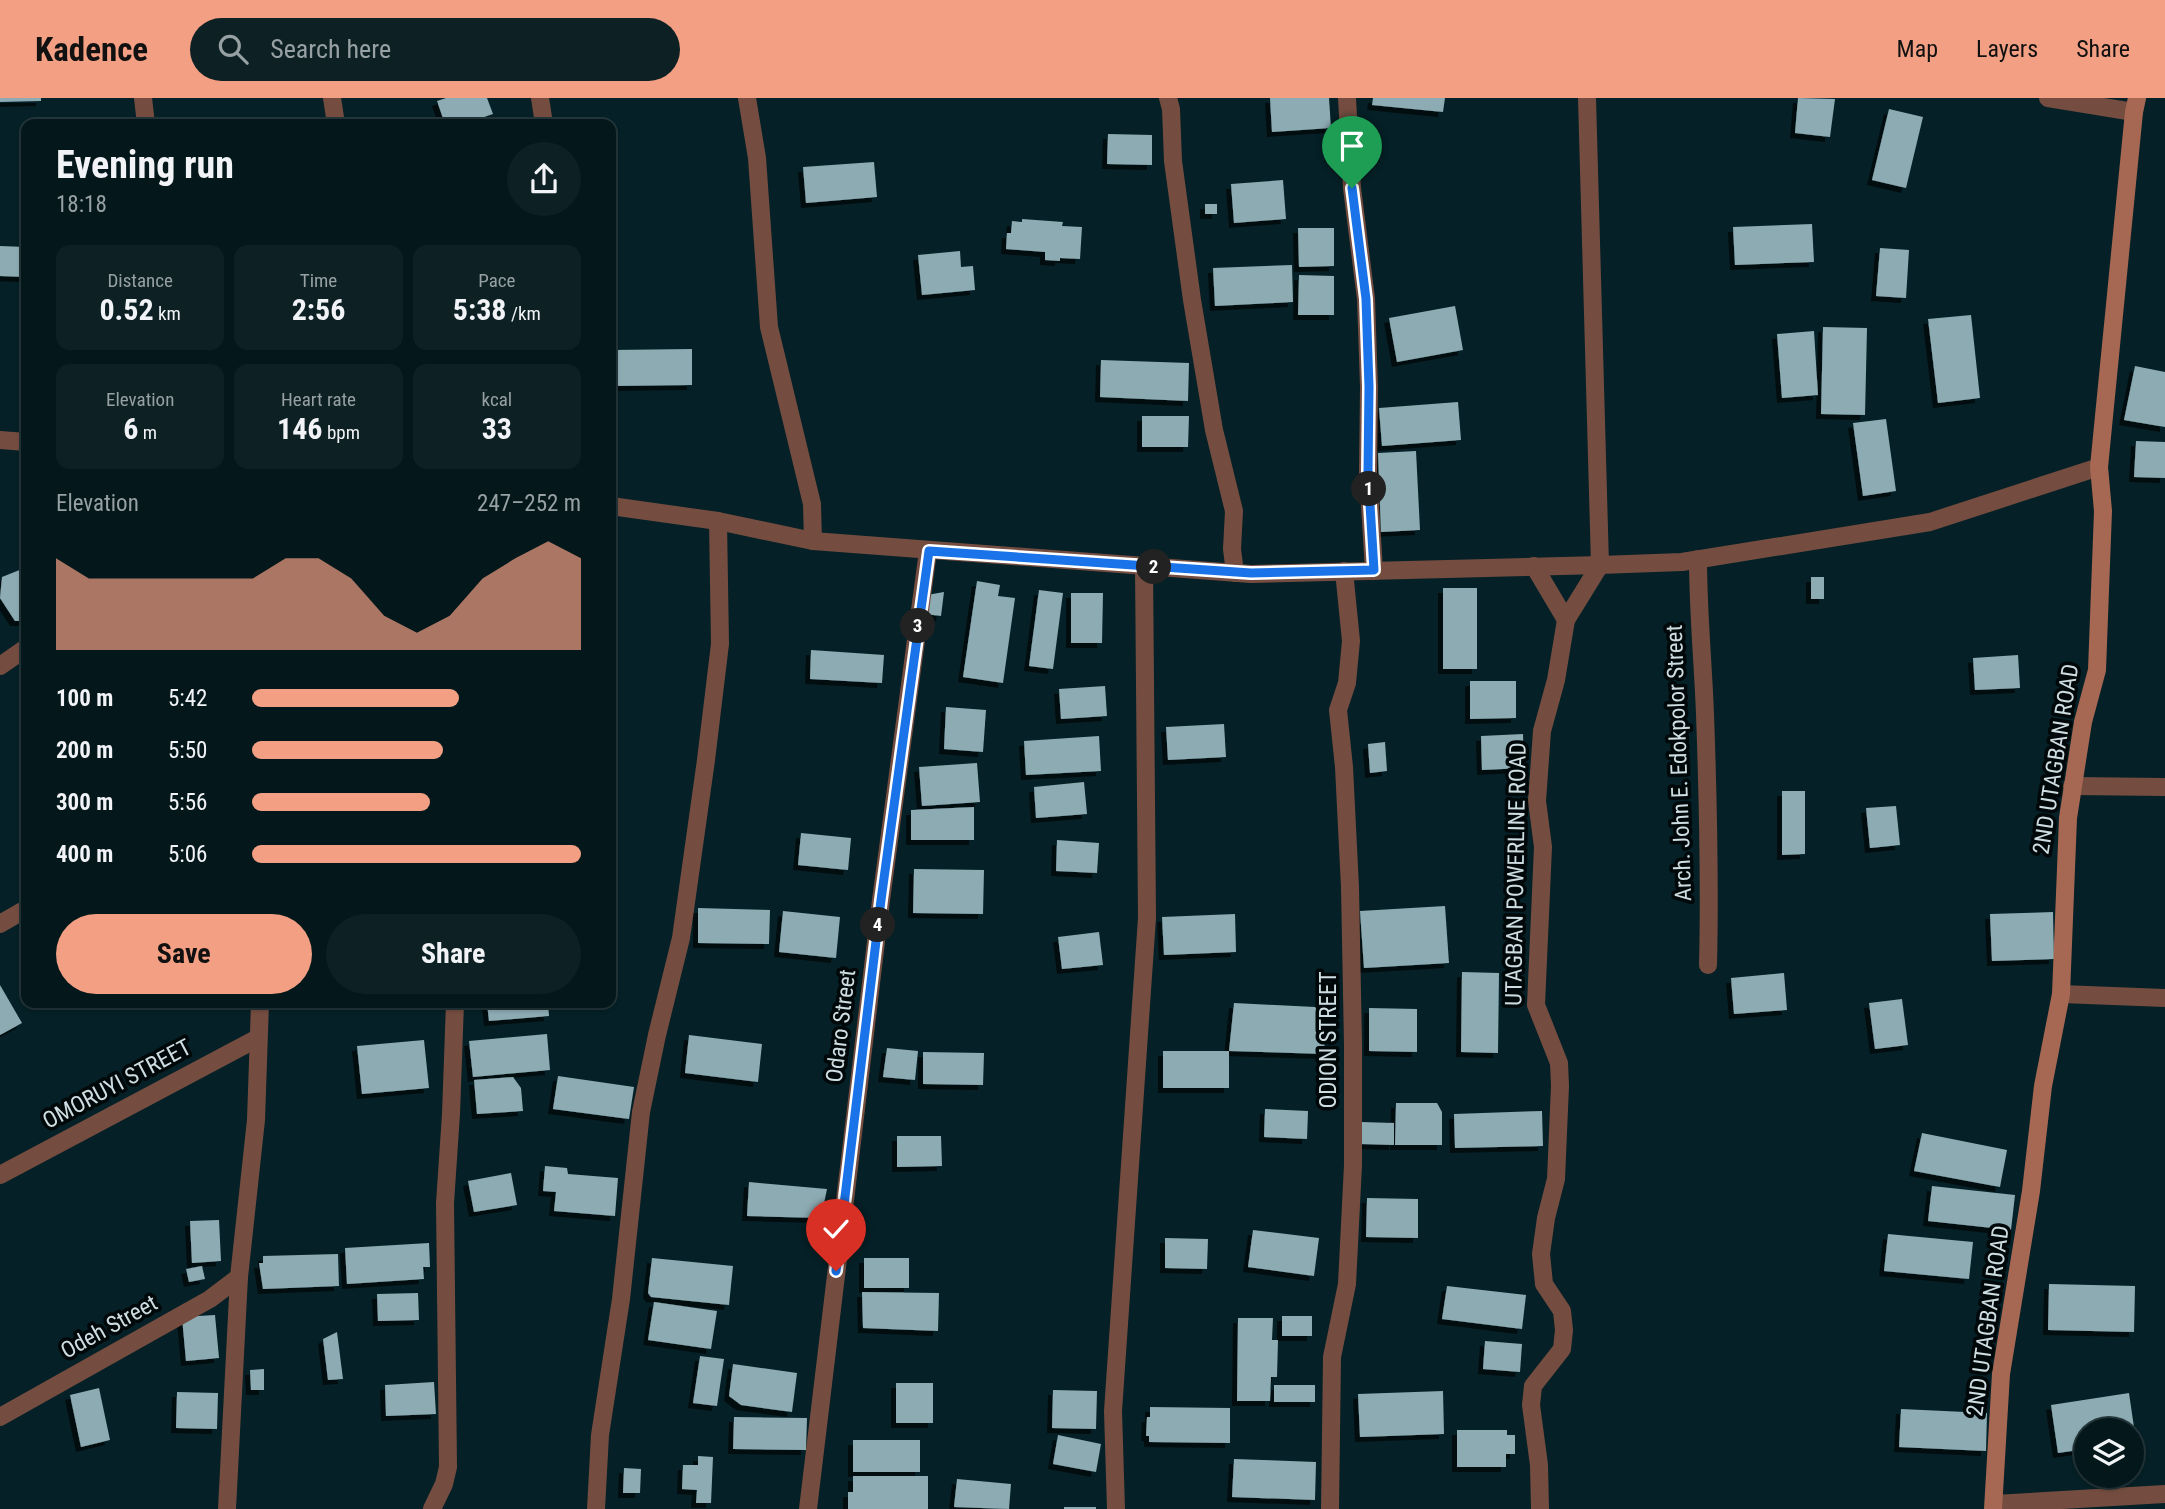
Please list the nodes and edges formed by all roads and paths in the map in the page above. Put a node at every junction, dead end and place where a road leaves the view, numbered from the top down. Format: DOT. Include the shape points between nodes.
graph roads {
  1 [pos="143,98"];
  2 [pos="332,98"];
  3 [pos="540,98"];
  4 [pos="747,98"];
  5 [pos="1168,98"];
  6 [pos="1347,98"];
  7 [pos="1587,98"];
  8 [pos="2048,98"];
  9 [pos="2135,105"];
  10 [pos="145,119"];
  11 [pos="335,119"];
  12 [pos="543,119"];
  13 [pos="0,440"];
  14 [pos="21,442"];
  15 [pos="2099,467"];
  16 [pos="616,507"];
  17 [pos="718,522"];
  18 [pos="813,541"];
  19 [pos="929,551"];
  20 [pos="1698,559"];
  21 [pos="1600,565"];
  22 [pos="1144,566"];
  23 [pos="1534,566"];
  24 [pos="1374,570"];
  25 [pos="1344,571"];
  26 [pos="1235,573"];
  27 [pos="1566,620"];
  28 [pos="21,651"];
  29 [pos="0,666"];
  30 [pos="2072,786"];
  31 [pos="2165,787"];
  32 [pos="21,912"];
  33 [pos="0,924"];
  34 [pos="1708,965"];
  35 [pos="2061,994"];
  36 [pos="2165,999"];
  37 [pos="260,1008"];
  38 [pos="455,1008"];
  39 [pos="258,1038"];
  40 [pos="0,1175"];
  41 [pos="239,1278"];
  42 [pos="0,1417"];
  43 [pos="2165,1494"];
  44 [pos="2137,1503"];
  45 [pos="1993,1507"];
  46 [pos="227,1509"];
  47 [pos="432,1509"];
  48 [pos="596,1509"];
  49 [pos="808,1509"];
  50 [pos="1116,1509"];
  51 [pos="1330,1509"];
  52 [pos="1540,1509"];
  1 -- 10 [label="street"];
  2 -- 11 [label="street"];
  3 -- 12 [label="street"];
  4 -- 18 [label="street" via="757,158 769,327 812,504"];
  5 -- 26 [label="street" via="1192,300 1214,430 1234,511"];
  6 -- 24 [label="street" via="1366,299"];
  7 -- 21 [label="street"];
  8 -- 9 [label="street"];
  9 -- 15 [label="street, 2ND UTAGBAN ROAD"];
  13 -- 14 [label="street"];
  15 -- 20 [label="street" via="1930,523"];
  15 -- 30 [label="street, 2ND UTAGBAN ROAD" via="2103,512 2096,670"];
  16 -- 17 [label="street"];
  17 -- 18 [label="street"];
  17 -- 48 [label="street" via="720,644 711,722 681,938 641,1112 621,1299 600,1435"];
  18 -- 19 [label="street"];
  19 -- 22 [label="street"];
  19 -- 49 [label="street, Odaro Street" via="881,900"];
  20 -- 21 [label="street"];
  20 -- 34 [label="street, Arch. John E. Edokpolor Street" via="1710,866"];
  21 -- 23 [label="street"];
  21 -- 27 [label="street, UTAGBAN POWERLINE ROAD"];
  22 -- 26 [label="street"];
  22 -- 50 [label="street" via="1147,918 1113,1411"];
  23 -- 24 [label="street"];
  23 -- 27 [label="street"];
  24 -- 25 [label="street"];
  25 -- 26 [label="street"];
  25 -- 51 [label="street, ODION STREET" via="1351,641 1347,683 1338,710 1350,887 1353,1165 1347,1284 1332,1357"];
  27 -- 52 [label="street, UTAGBAN POWERLINE ROAD" via="1542,732 1537,801 1543,847 1536,1005 1559,1063 1560,1086 1556,1179 1541,1254 1544,1284 1562,1311 1564,1330 1562,1349 1533,1386"];
  28 -- 29 [label="street"];
  30 -- 31 [label="street"];
  30 -- 35 [label="street, 2ND UTAGBAN ROAD" via="2064,866"];
  32 -- 33 [label="street"];
  35 -- 36 [label="street"];
  35 -- 45 [label="street, 2ND UTAGBAN ROAD" via="2001,1374"];
  37 -- 39 [label="street"];
  38 -- 47 [label="street" via="445,1203 448,1467"];
  39 -- 40 [label="street, OMORUYI STREET"];
  39 -- 41 [label="street" via="256,1120"];
  41 -- 42 [label="street, Odeh Street" via="211,1299"];
  41 -- 46 [label="street"];
  43 -- 44 [label="street"];
  44 -- 45 [label="street"];
}
